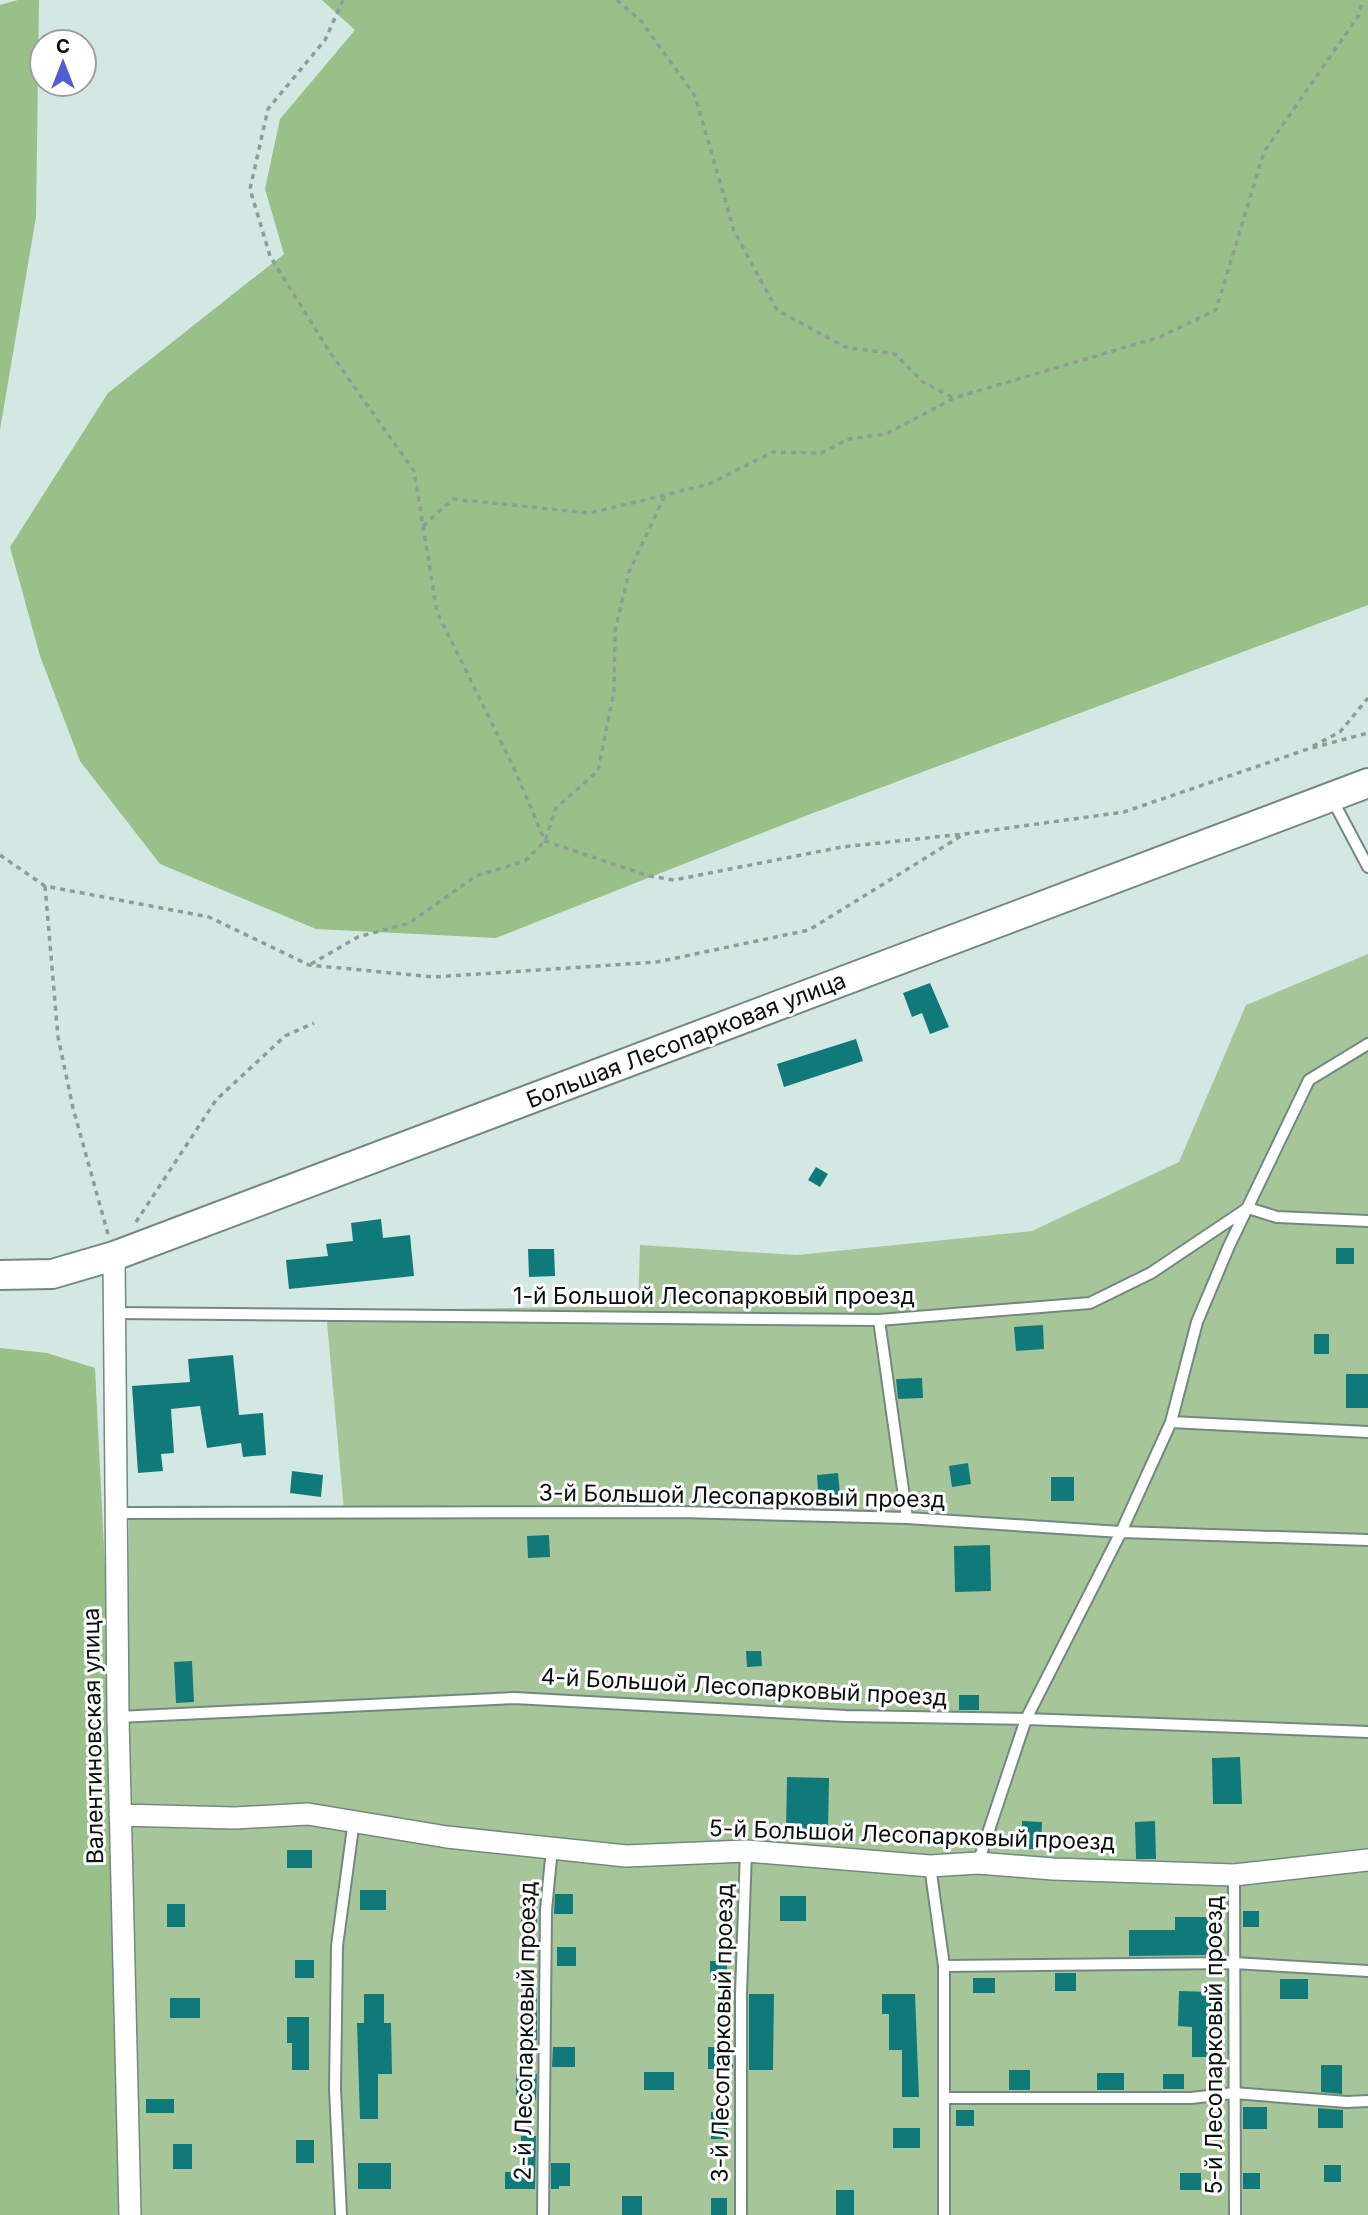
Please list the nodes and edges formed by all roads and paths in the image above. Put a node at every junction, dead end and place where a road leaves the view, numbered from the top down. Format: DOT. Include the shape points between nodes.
graph roads {
  1 [pos="344,0"];
  2 [pos="617,0"];
  3 [pos="1362,0"];
  4 [pos="954,398"];
  5 [pos="665,495"];
  6 [pos="423,526"];
  7 [pos="1368,698"];
  8 [pos="1368,733"];
  9 [pos="1308,749"];
  10 [pos="1368,783"];
  11 [pos="1331,797"];
  12 [pos="964,834"];
  13 [pos="545,841"];
  14 [pos="0,855"];
  15 [pos="1368,867"];
  16 [pos="45,887"];
  17 [pos="309,965"];
  18 [pos="314,1023"];
  19 [pos="1368,1044"];
  20 [pos="1248,1208"];
  21 [pos="1368,1221"];
  22 [pos="136,1223"];
  23 [pos="114,1256"];
  24 [pos="0,1275"];
  25 [pos="114,1313"];
  26 [pos="879,1320"];
  27 [pos="1171,1422"];
  28 [pos="1368,1432"];
  29 [pos="115,1513"];
  30 [pos="907,1518"];
  31 [pos="1121,1532"];
  32 [pos="1368,1540"];
  33 [pos="118,1717"];
  34 [pos="1026,1719"];
  35 [pos="1368,1731"];
  36 [pos="121,1815"];
  37 [pos="354,1820"];
  38 [pos="552,1848"];
  39 [pos="746,1851"];
  40 [pos="1368,1860"];
  41 [pos="978,1863"];
  42 [pos="930,1866"];
  43 [pos="1234,1875"];
  44 [pos="1234,1963"];
  45 [pos="944,1966"];
  46 [pos="1368,1971"];
  47 [pos="1234,2093"];
  48 [pos="944,2098"];
  49 [pos="1368,2101"];
  50 [pos="130,2215"];
  51 [pos="341,2215"];
  52 [pos="543,2215"];
  53 [pos="741,2215"];
  54 [pos="944,2215"];
  55 [pos="1235,2215"];
  1 -- 6 [label="path" via="326,40 268,109 250,189 270,256 329,351 414,471"];
  2 -- 4 [label="path" via="641,20 695,96 734,231 777,310 845,347 895,354 923,382"];
  3 -- 4 [label="path" via="1359,15 1264,152 1216,310 1160,337"];
  4 -- 5 [label="path" via="886,434 849,439 821,453 774,452 709,484"];
  5 -- 6 [label="path" via="590,513 453,499"];
  5 -- 13 [label="path" via="629,572 615,631 614,690 598,771 556,808"];
  6 -- 13 [label="path" via="437,612"];
  7 -- 9 [label="path" via="1340,732"];
  8 -- 9 [label="path"];
  9 -- 12 [label="path" via="1124,812"];
  10 -- 11 [label="main road, Большая Лесопарковая улица"];
  11 -- 15 [label="lane"];
  11 -- 23 [label="main road, Большая Лесопарковая улица"];
  12 -- 13 [label="path" via="842,847 674,880"];
  12 -- 17 [label="path" via="809,930 657,962 434,977"];
  13 -- 17 [label="path" via="525,861 475,876 409,923 358,937"];
  14 -- 16 [label="path"];
  16 -- 17 [label="path" via="209,917"];
  16 -- 23 [label="path" via="58,1037"];
  18 -- 22 [label="path" via="285,1036 215,1100"];
  19 -- 20 [label="lane" via="1309,1080"];
  20 -- 21 [label="lane" via="1276,1217"];
  20 -- 26 [label="lane, 1-й Большой Лесопарковый проезд" via="1151,1273 1090,1303"];
  20 -- 27 [label="lane" via="1197,1322"];
  23 -- 24 [label="main road, Большая Лесопарковая улица" via="52,1274"];
  23 -- 25 [label="street, Валентиновская улица"];
  25 -- 26 [label="lane, 1-й Большой Лесопарковый проезд"];
  25 -- 29 [label="street, Валентиновская улица"];
  26 -- 30 [label="lane"];
  27 -- 28 [label="lane"];
  27 -- 31 [label="lane"];
  29 -- 30 [label="lane, 3-й Большой Лесопарковый проезд" via="680,1512"];
  29 -- 33 [label="street, Валентиновская улица"];
  30 -- 31 [label="lane, 3-й Большой Лесопарковый проезд"];
  31 -- 32 [label="lane, 3-й Большой Лесопарковый проезд"];
  31 -- 34 [label="lane"];
  33 -- 34 [label="lane, 4-й Большой Лесопарковый проезд" via="514,1698 846,1716"];
  33 -- 36 [label="street, Валентиновская улица"];
  34 -- 35 [label="lane, 4-й Большой Лесопарковый проезд"];
  34 -- 41 [label="lane"];
  36 -- 37 [label="street, 5-й Большой Лесопарковый проезд" via="235,1818 308,1814"];
  36 -- 50 [label="street, Валентиновская улица"];
  37 -- 38 [label="street, 5-й Большой Лесопарковый проезд" via="447,1838"];
  37 -- 51 [label="lane" via="337,1946 334,2088"];
  38 -- 39 [label="street, 5-й Большой Лесопарковый проезд" via="626,1856"];
  38 -- 52 [label="lane, 2-й Лесопарковый проезд" via="546,1923"];
  39 -- 42 [label="street, 5-й Большой Лесопарковый проезд"];
  39 -- 53 [label="lane, 3-й Лесопарковый проезд"];
  40 -- 43 [label="street, 5-й Большой Лесопарковый проезд"];
  41 -- 42 [label="street, 5-й Большой Лесопарковый проезд"];
  41 -- 43 [label="street, 5-й Большой Лесопарковый проезд"];
  42 -- 45 [label="lane"];
  43 -- 44 [label="lane, 5-й Лесопарковый проезд"];
  44 -- 45 [label="lane"];
  44 -- 46 [label="lane"];
  44 -- 47 [label="lane, 5-й Лесопарковый проезд"];
  45 -- 48 [label="lane"];
  47 -- 48 [label="lane" via="1191,2098"];
  47 -- 49 [label="lane"];
  47 -- 55 [label="lane, 5-й Лесопарковый проезд"];
  48 -- 54 [label="lane"];
}
